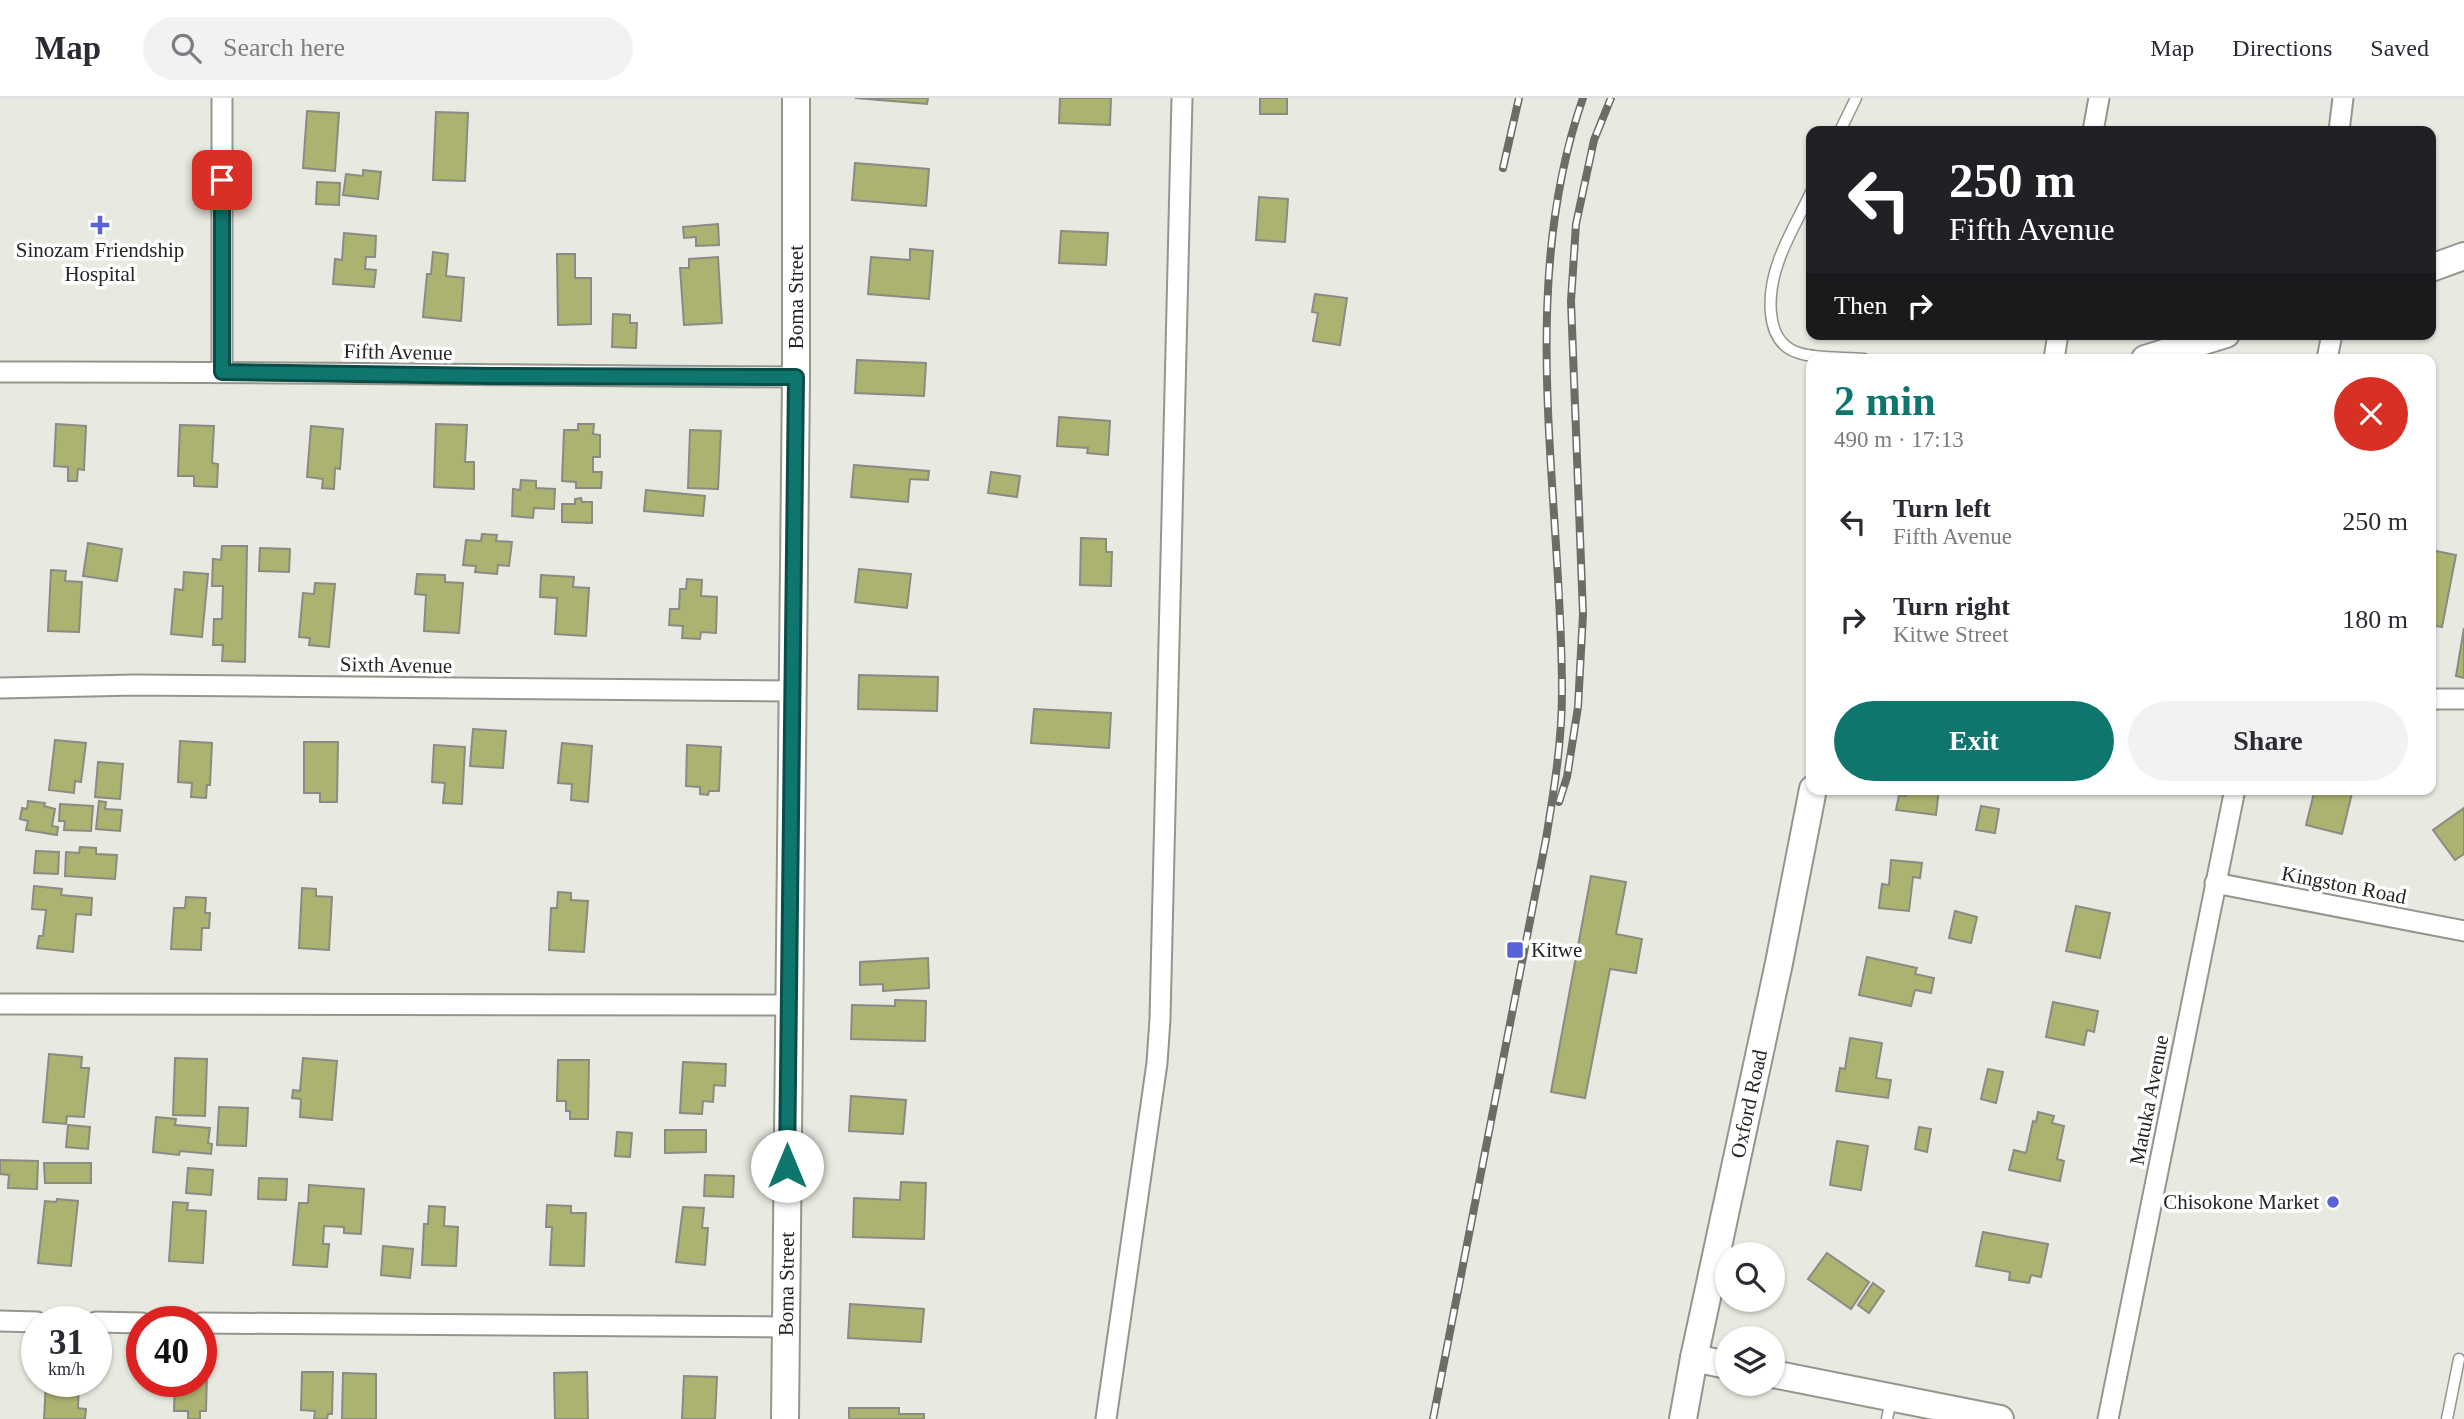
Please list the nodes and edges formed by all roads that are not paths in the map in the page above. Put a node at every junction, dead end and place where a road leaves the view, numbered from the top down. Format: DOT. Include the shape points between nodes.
graph roads {
  1 [pos="222,98"];
  2 [pos="796,98"];
  3 [pos="1182,98"];
  4 [pos="1856,98"];
  5 [pos="2099,98"];
  6 [pos="2343,98"];
  7 [pos="1842,126"];
  8 [pos="2094,126"];
  9 [pos="2340,126"];
  10 [pos="1806,203"];
  11 [pos="2464,256"];
  12 [pos="2436,266"];
  13 [pos="2207,340"];
  14 [pos="1806,354"];
  15 [pos="2161,354"];
  16 [pos="0,372"];
  17 [pos="222,372"];
  18 [pos="796,377"];
  19 [pos="0,688"];
  20 [pos="791,691"];
  21 [pos="2436,699"];
  22 [pos="2464,699"];
  23 [pos="1812,795"];
  24 [pos="2234,795"];
  25 [pos="2216,883"];
  26 [pos="2464,930"];
  27 [pos="0,1004"];
  28 [pos="789,1005"];
  29 [pos="0,1321"];
  30 [pos="21,1322"];
  31 [pos="217,1323"];
  32 [pos="786,1327"];
  33 [pos="1694,1358"];
  34 [pos="2459,1359"];
  35 [pos="1715,1362"];
  36 [pos="1785,1378"];
  37 [pos="1889,1408"];
  38 [pos="785,1419"];
  39 [pos="1106,1419"];
  40 [pos="1683,1419"];
  41 [pos="2000,1419"];
  42 [pos="2108,1419"];
  43 [pos="2447,1419"];
  1 -- 17 [label="street"];
  2 -- 18 [label="street, Boma Street"];
  3 -- 39 [label="street" via="1160,1019"];
  4 -- 7 [label="lane"];
  5 -- 8 [label="street"];
  6 -- 9 [label="street"];
  10 -- 14 [label="lane" via="1778,262 1771,301 1772,326 1781,344"];
  11 -- 12 [label="street"];
  13 -- 15 [label="street"];
  16 -- 17 [label="street, Fifth Avenue"];
  17 -- 18 [label="street, Fifth Avenue"];
  18 -- 20 [label="street, Boma Street"];
  19 -- 20 [label="street, Sixth Avenue" via="135,685"];
  20 -- 28 [label="street, Boma Street"];
  21 -- 22 [label="street"];
  23 -- 33 [label="street, Oxford Road"];
  24 -- 25 [label="street, Matuka Avenue"];
  25 -- 26 [label="street, Kingston Road"];
  25 -- 42 [label="street, Matuka Avenue"];
  27 -- 28 [label="street"];
  28 -- 32 [label="street, Boma Street"];
  29 -- 30 [label="street"];
  31 -- 32 [label="street"];
  32 -- 38 [label="street, Boma Street"];
  33 -- 35 [label="street"];
  33 -- 40 [label="street, Oxford Road"];
  34 -- 43 [label="lane"];
  36 -- 37 [label="street"];
  37 -- 41 [label="street"];
}
